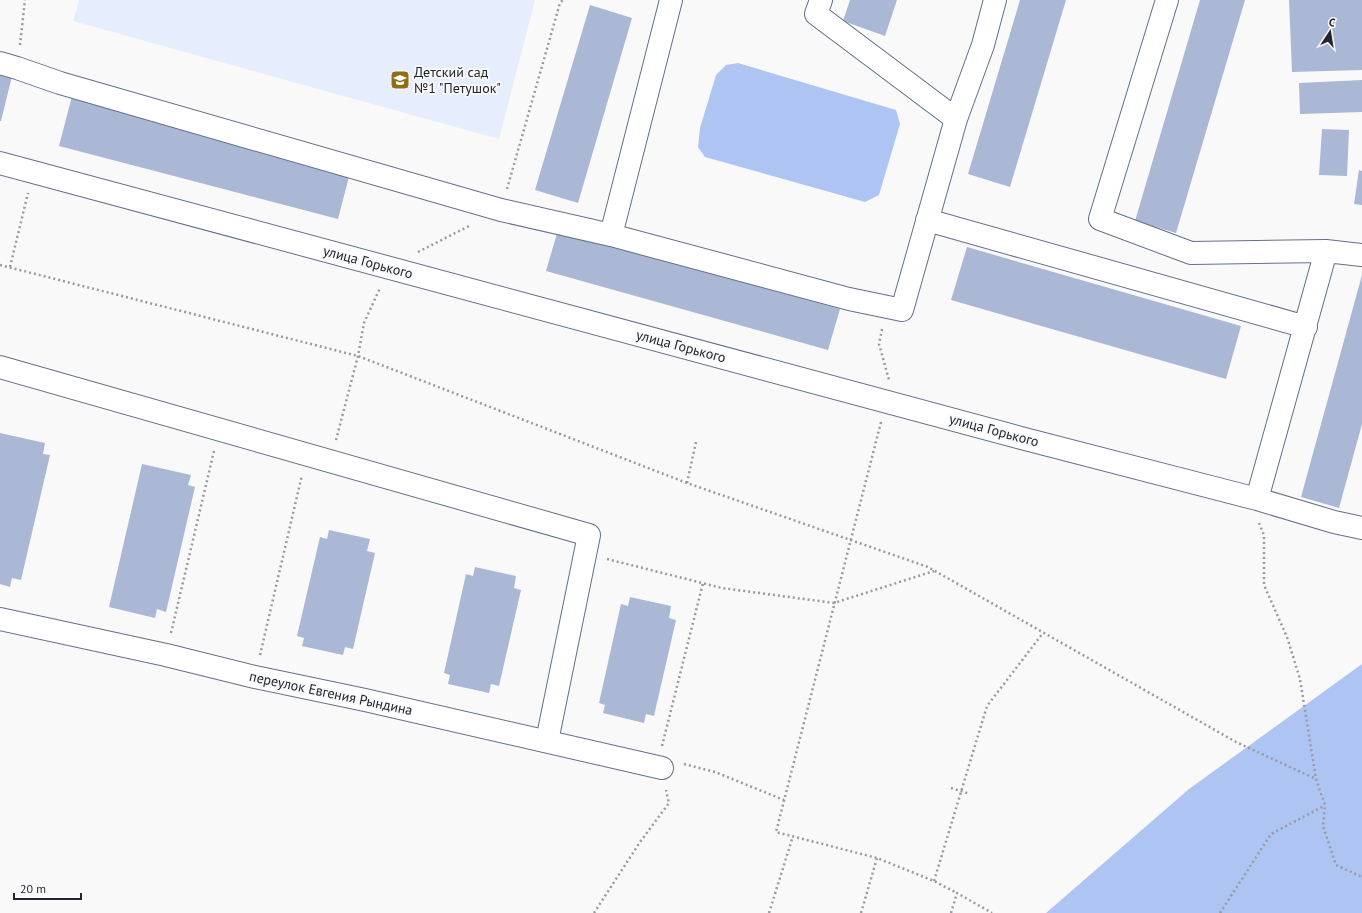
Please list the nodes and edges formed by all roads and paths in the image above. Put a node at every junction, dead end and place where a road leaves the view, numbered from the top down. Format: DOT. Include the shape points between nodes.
graph roads {
  1 [pos="25,0"];
  2 [pos="563,0"];
  3 [pos="671,0"];
  4 [pos="821,0"];
  5 [pos="995,0"];
  6 [pos="1166,0"];
  7 [pos="9,66"];
  8 [pos="956,119"];
  9 [pos="0,163"];
  10 [pos="34,172"];
  11 [pos="501,210"];
  12 [pos="927,220"];
  13 [pos="611,234"];
  14 [pos="1326,251"];
  15 [pos="1362,255"];
  16 [pos="0,264"];
  17 [pos="10,267"];
  18 [pos="389,267"];
  19 [pos="883,321"];
  20 [pos="1306,327"];
  21 [pos="358,356"];
  22 [pos="0,367"];
  23 [pos="887,402"];
  24 [pos="219,430"];
  25 [pos="696,442"];
  26 [pos="307,455"];
  27 [pos="330,462"];
  28 [pos="687,483"];
  29 [pos="1252,498"];
  30 [pos="1361,525"];
  31 [pos="850,540"];
  32 [pos="585,554"];
  33 [pos="935,571"];
  34 [pos="703,583"];
  35 [pos="834,603"];
  36 [pos="0,619"];
  37 [pos="1043,633"];
  38 [pos="166,655"];
  39 [pos="255,678"];
  40 [pos="547,741"];
  41 [pos="662,760"];
  42 [pos="1316,779"];
  43 [pos="951,788"];
  44 [pos="961,792"];
  45 [pos="970,794"];
  46 [pos="1325,806"];
  47 [pos="793,836"];
  48 [pos="877,858"];
  49 [pos="1362,877"];
  50 [pos="934,881"];
  51 [pos="957,893"];
  52 [pos="594,913"];
  53 [pos="769,913"];
  54 [pos="861,913"];
  55 [pos="951,913"];
  56 [pos="992,913"];
  57 [pos="1220,913"];
  1 -- 7 [label="path"];
  2 -- 11 [label="path" via="560,3"];
  3 -- 13 [label="street"];
  4 -- 8 [label="street" via="816,14"];
  5 -- 8 [label="street" via="983,45"];
  6 -- 14 [label="street" via="1100,219 1191,254"];
  7 -- 11 [label="street"];
  8 -- 12 [label="street"];
  9 -- 10 [label="street, улица Горького"];
  10 -- 17 [label="path"];
  10 -- 18 [label="street, улица Горького"];
  11 -- 13 [label="street"];
  11 -- 18 [label="path"];
  12 -- 13 [label="street" via="902,310 849,299"];
  12 -- 20 [label="street"];
  14 -- 15 [label="street"];
  14 -- 20 [label="street"];
  16 -- 17 [label="path"];
  17 -- 21 [label="path"];
  18 -- 21 [label="path" via="364,323"];
  18 -- 23 [label="street, улица Горького"];
  19 -- 23 [label="path" via="879,344 889,379"];
  20 -- 29 [label="street"];
  21 -- 27 [label="path"];
  21 -- 28 [label="path"];
  22 -- 24 [label="street"];
  23 -- 29 [label="street, улица Горького"];
  23 -- 31 [label="path"];
  24 -- 26 [label="street"];
  24 -- 38 [label="path"];
  25 -- 28 [label="path"];
  26 -- 27 [label="street"];
  26 -- 39 [label="path"];
  27 -- 32 [label="street" via="589,535"];
  28 -- 31 [label="path"];
  29 -- 30 [label="street, улица Горького" via="1334,522"];
  29 -- 42 [label="path" via="1264,535 1264,585 1287,637 1300,679"];
  31 -- 33 [label="path"];
  31 -- 35 [label="path"];
  32 -- 34 [label="path"];
  32 -- 40 [label="street"];
  33 -- 35 [label="path"];
  33 -- 37 [label="path"];
  34 -- 35 [label="path" via="722,588"];
  34 -- 41 [label="path"];
  35 -- 47 [label="path" via="776,832"];
  36 -- 38 [label="street, переулок Евгения Рындина"];
  37 -- 42 [label="path" via="1236,742"];
  37 -- 44 [label="path" via="987,706"];
  38 -- 39 [label="street, переулок Евгения Рындина"];
  39 -- 40 [label="street, переулок Евгения Рындина"];
  40 -- 41 [label="street, переулок Евгения Рындина"];
  41 -- 52 [label="path" via="669,803"];
  42 -- 46 [label="path"];
  43 -- 44 [label="path"];
  44 -- 45 [label="path"];
  44 -- 50 [label="path"];
  46 -- 49 [label="path" via="1323,826 1336,865"];
  46 -- 57 [label="path" via="1270,834"];
  47 -- 48 [label="path"];
  47 -- 53 [label="path"];
  48 -- 50 [label="path"];
  48 -- 54 [label="path"];
  50 -- 51 [label="path"];
  51 -- 55 [label="path"];
  51 -- 56 [label="path"];
}
